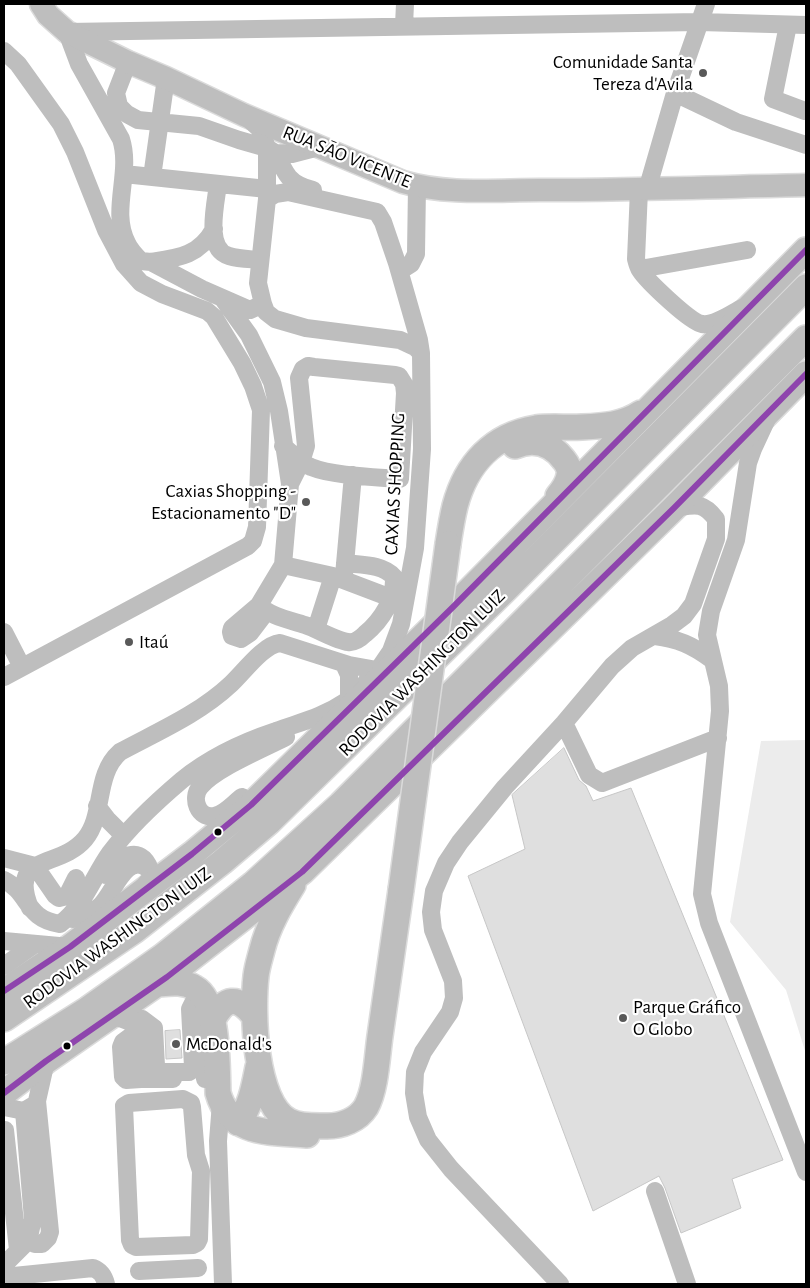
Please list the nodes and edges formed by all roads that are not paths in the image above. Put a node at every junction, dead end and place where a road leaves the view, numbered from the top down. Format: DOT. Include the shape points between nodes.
graph roads {
  1 [pos="41,4"];
  2 [pos="406,4"];
  3 [pos="706,4"];
  4 [pos="700,22"];
  5 [pos="404,25"];
  6 [pos="788,25"];
  7 [pos="806,25"];
  8 [pos="67,32"];
  9 [pos="4,50"];
  10 [pos="128,62"];
  11 [pos="166,78"];
  12 [pos="675,93"];
  13 [pos="805,111"];
  14 [pos="244,115"];
  15 [pos="159,122"];
  16 [pos="806,145"];
  17 [pos="320,147"];
  18 [pos="271,150"];
  19 [pos="124,174"];
  20 [pos="152,177"];
  21 [pos="218,184"];
  22 [pos="806,185"];
  23 [pos="417,186"];
  24 [pos="643,190"];
  25 [pos="267,194"];
  26 [pos="316,194"];
  27 [pos="214,229"];
  28 [pos="747,250"];
  29 [pos="806,250"];
  30 [pos="260,260"];
  31 [pos="150,262"];
  32 [pos="640,270"];
  33 [pos="400,271"];
  34 [pos="806,287"];
  35 [pos="223,298"];
  36 [pos="752,303"];
  37 [pos="260,309"];
  38 [pos="414,323"];
  39 [pos="245,330"];
  40 [pos="806,338"];
  41 [pos="400,340"];
  42 [pos="421,353"];
  43 [pos="806,371"];
  44 [pos="656,404"];
  45 [pos="774,406"];
  46 [pos="283,446"];
  47 [pos="304,454"];
  48 [pos="353,474"];
  49 [pos="290,484"];
  50 [pos="674,508"];
  51 [pos="548,511"];
  52 [pos="716,539"];
  53 [pos="736,540"];
  54 [pos="452,542"];
  55 [pos="283,565"];
  56 [pos="341,573"];
  57 [pos="391,598"];
  58 [pos="316,629"];
  59 [pos="4,632"];
  60 [pos="655,636"];
  61 [pos="711,659"];
  62 [pos="344,664"];
  63 [pos="22,667"];
  64 [pos="4,677"];
  65 [pos="364,687"];
  66 [pos="321,717"];
  67 [pos="564,723"];
  68 [pos="718,738"];
  69 [pos="252,805"];
  70 [pos="97,806"];
  71 [pos="124,836"];
  72 [pos="61,857"];
  73 [pos="4,858"];
  74 [pos="34,866"];
  75 [pos="302,872"];
  76 [pos="76,878"];
  77 [pos="4,880"];
  78 [pos="407,888"];
  79 [pos="87,892"];
  80 [pos="132,900"];
  81 [pos="30,908"];
  82 [pos="72,919"];
  83 [pos="4,941"];
  84 [pos="35,944"];
  85 [pos="70,947"];
  86 [pos="4,966"];
  87 [pos="158,984"];
  88 [pos="4,991"];
  89 [pos="31,1001"];
  90 [pos="113,1015"];
  91 [pos="254,1016"];
  92 [pos="4,1019"];
  93 [pos="213,1020"];
  94 [pos="46,1061"];
  95 [pos="4,1062"];
  96 [pos="259,1064"];
  97 [pos="214,1087"];
  98 [pos="4,1093"];
  99 [pos="31,1106"];
  100 [pos="4,1107"];
  101 [pos="238,1123"];
  102 [pos="5,1130"];
  103 [pos="218,1154"];
  104 [pos="200,1171"];
  105 [pos="806,1172"];
  106 [pos="219,1173"];
  107 [pos="655,1191"];
  108 [pos="23,1245"];
  109 [pos="169,1247"];
  110 [pos="4,1265"];
  111 [pos="198,1268"];
  112 [pos="139,1271"];
  113 [pos="171,1274"];
  114 [pos="4,1278"];
  115 [pos="106,1284"];
  116 [pos="223,1284"];
  117 [pos="560,1284"];
  118 [pos="687,1284"];
  1 -- 8 [label="main road, RUA SĀO VICENTE"];
  2 -- 5 [label="street"];
  3 -- 4 [label="street"];
  4 -- 5 [label="street"];
  4 -- 6 [label="street"];
  4 -- 12 [label="street"];
  5 -- 8 [label="street"];
  6 -- 7 [label="street"];
  6 -- 13 [label="street" via="773,99"];
  8 -- 10 [label="main road, RUA SĀO VICENTE"];
  8 -- 19 [label="street" via="79,64 121,140"];
  9 -- 63 [label="street" via="18,64 61,124 124,264 142,283 162,294 198,306 214,317 242,363 261,410 257,528 248,546"];
  10 -- 11 [label="main road, RUA SĀO VICENTE"];
  10 -- 15 [label="street" via="116,93 119,106 138,120"];
  11 -- 14 [label="main road, RUA SĀO VICENTE"];
  11 -- 15 [label="street"];
  12 -- 16 [label="street" via="727,118"];
  12 -- 24 [label="street"];
  14 -- 17 [label="main road, RUA SĀO VICENTE"];
  14 -- 18 [label="street, CAXIAS SHOPPING" via="261,130"];
  15 -- 18 [label="street" via="199,126"];
  15 -- 20 [label="street"];
  17 -- 18 [label="street" via="292,154"];
  17 -- 23 [label="main road, RUA SĀO VICENTE"];
  18 -- 25 [label="street, CAXIAS SHOPPING"];
  18 -- 26 [label="street, CAXIAS SHOPPING" via="293,182"];
  19 -- 20 [label="street"];
  19 -- 31 [label="street" via="120,213 124,238 141,261"];
  20 -- 21 [label="street"];
  21 -- 25 [label="street"];
  21 -- 27 [label="street"];
  22 -- 24 [label="main road, RUA SĀO VICENTE"];
  23 -- 24 [label="main road, RUA SĀO VICENTE" via="450,190"];
  23 -- 33 [label="street" via="416,254 412,264"];
  24 -- 32 [label="street" via="636,259"];
  25 -- 26 [label="street, CAXIAS SHOPPING"];
  25 -- 30 [label="street, CAXIAS SHOPPING"];
  26 -- 33 [label="street, CAXIAS SHOPPING" via="371,208 383,222"];
  27 -- 30 [label="street" via="214,240 222,253"];
  27 -- 31 [label="street" via="206,241 192,252"];
  28 -- 32 [label="street"];
  29 -- 36 [label="highway"];
  30 -- 37 [label="street, CAXIAS SHOPPING"];
  31 -- 35 [label="street"];
  32 -- 36 [label="street" via="691,319 703,324"];
  33 -- 38 [label="street, CAXIAS SHOPPING"];
  34 -- 89 [label="highway, RODOVIA WASHINGTON LUIZ" via="371,724 269,822 134,931"];
  35 -- 37 [label="street"];
  35 -- 39 [label="street"];
  36 -- 44 [label="highway"];
  37 -- 39 [label="street, CAXIAS SHOPPING"];
  37 -- 41 [label="street" via="275,319 306,328"];
  38 -- 41 [label="street"];
  38 -- 42 [label="street, CAXIAS SHOPPING"];
  39 -- 46 [label="street" via="272,382"];
  40 -- 95 [label="highway, RODOVIA WASHINGTON LUIZ" via="348,798 268,871 163,956"];
  41 -- 42 [label="street"];
  42 -- 65 [label="street, CAXIAS SHOPPING" via="422,449 415,548 397,637"];
  43 -- 45 [label="highway"];
  44 -- 51 [label="highway"];
  44 -- 54 [label="highway" via="629,421 604,426 537,428 504,437 491,446 468,473 455,505"];
  45 -- 50 [label="highway"];
  45 -- 53 [label="street" via="748,463"];
  46 -- 47 [label="street"];
  46 -- 49 [label="street"];
  47 -- 48 [label="street" via="312,467"];
  47 -- 48 [label="street" via="300,378 303,369 308,366 399,376 404,384 400,479"];
  47 -- 49 [label="street"];
  48 -- 56 [label="street"];
  49 -- 55 [label="street"];
  50 -- 52 [label="street" via="698,505 709,510 716,519"];
  50 -- 75 [label="highway"];
  51 -- 54 [label="highway" via="568,482 568,465 546,445 520,443 490,461 477,476"];
  51 -- 65 [label="highway"];
  52 -- 53 [label="street"];
  52 -- 60 [label="street" via="694,604 684,616"];
  53 -- 61 [label="street" via="711,611 707,635"];
  54 -- 78 [label="highway"];
  55 -- 56 [label="street"];
  55 -- 58 [label="street" via="263,609"];
  56 -- 57 [label="street"];
  56 -- 57 [label="street" via="383,569 389,572 394,577"];
  56 -- 58 [label="street"];
  57 -- 58 [label="street" via="380,620 355,641 343,641"];
  59 -- 63 [label="street"];
  60 -- 61 [label="street" via="695,647"];
  60 -- 67 [label="street" via="632,648 612,666"];
  61 -- 68 [label="street" via="718,686"];
  62 -- 65 [label="street" via="349,681"];
  62 -- 65 [label="street" via="362,669"];
  62 -- 70 [label="street" via="280,643 270,646 211,700 113,758 104,777"];
  63 -- 64 [label="street"];
  65 -- 66 [label="street, CAXIAS SHOPPING"];
  65 -- 66 [label="street, CAXIAS SHOPPING" via="222,813 206,816 200,811 195,802 196,795 208,780"];
  65 -- 69 [label="highway"];
  66 -- 71 [label="street, CAXIAS SHOPPING" via="260,736 200,767 183,779"];
  67 -- 68 [label="street" via="589,775 602,783"];
  67 -- 117 [label="street" via="460,842 446,863 434,891 433,930 453,981 454,998 450,1012 423,1052 415,1072 414,1092 418,1117 428,1140"];
  68 -- 105 [label="street" via="702,894 709,923"];
  69 -- 80 [label="highway"];
  69 -- 89 [label="highway" via="232,839"];
  70 -- 71 [label="street"];
  70 -- 72 [label="street" via="86,838"];
  71 -- 79 [label="street, CAXIAS SHOPPING"];
  72 -- 74 [label="street"];
  72 -- 76 [label="street"];
  73 -- 74 [label="street"];
  74 -- 76 [label="street" via="59,898 67,896"];
  74 -- 81 [label="street" via="26,874 24,884"];
  75 -- 87 [label="highway"];
  75 -- 91 [label="highway" via="282,902 262,948 256,975"];
  76 -- 79 [label="street"];
  77 -- 81 [label="street" via="18,890"];
  78 -- 96 [label="highway" via="376,1066 365,1108 354,1119 340,1124 304,1125 289,1121 271,1102"];
  78 -- 101 [label="highway" via="382,1093 372,1116 353,1131 329,1135 268,1132"];
  79 -- 82 [label="street, CAXIAS SHOPPING"];
  80 -- 82 [label="street" via="152,876 147,865 133,864 99,907 88,915"];
  80 -- 85 [label="highway"];
  81 -- 82 [label="street" via="39,918 49,922"];
  83 -- 84 [label="street"];
  84 -- 85 [label="street"];
  84 -- 86 [label="street"];
  85 -- 88 [label="highway"];
  87 -- 90 [label="highway"];
  87 -- 93 [label="highway" via="179,983 194,987 207,1000"];
  89 -- 92 [label="highway, RODOVIA WASHINGTON LUIZ"];
  90 -- 94 [label="highway"];
  90 -- 97 [label="street" via="136,1024 141,1079"];
  90 -- 97 [label="street" via="142,1019 154,1028 156,1066 161,1072 189,1072 193,1067 190,1009 193,1004 198,1005"];
  91 -- 93 [label="highway" via="244,1005 232,1001 220,1007"];
  91 -- 96 [label="highway"];
  93 -- 97 [label="highway"];
  94 -- 98 [label="highway"];
  94 -- 99 [label="street"];
  96 -- 101 [label="highway" via="251,1099"];
  97 -- 101 [label="highway" via="229,1116"];
  97 -- 103 [label="street"];
  99 -- 100 [label="street"];
  99 -- 108 [label="street" via="50,1232 42,1244"];
  101 -- 103 [label="street"];
  102 -- 108 [label="street"];
  103 -- 106 [label="street"];
  104 -- 106 [label="street"];
  104 -- 109 [label="street" via="199,1239 192,1246"];
  104 -- 109 [label="street" via="192,1107 188,1100 124,1106 130,1240 136,1247"];
  106 -- 116 [label="street"];
  107 -- 118 [label="street"];
  108 -- 110 [label="street"];
  109 -- 113 [label="street"];
  111 -- 113 [label="street"];
  112 -- 113 [label="street"];
  114 -- 115 [label="street" via="93,1268 104,1277"];
}
